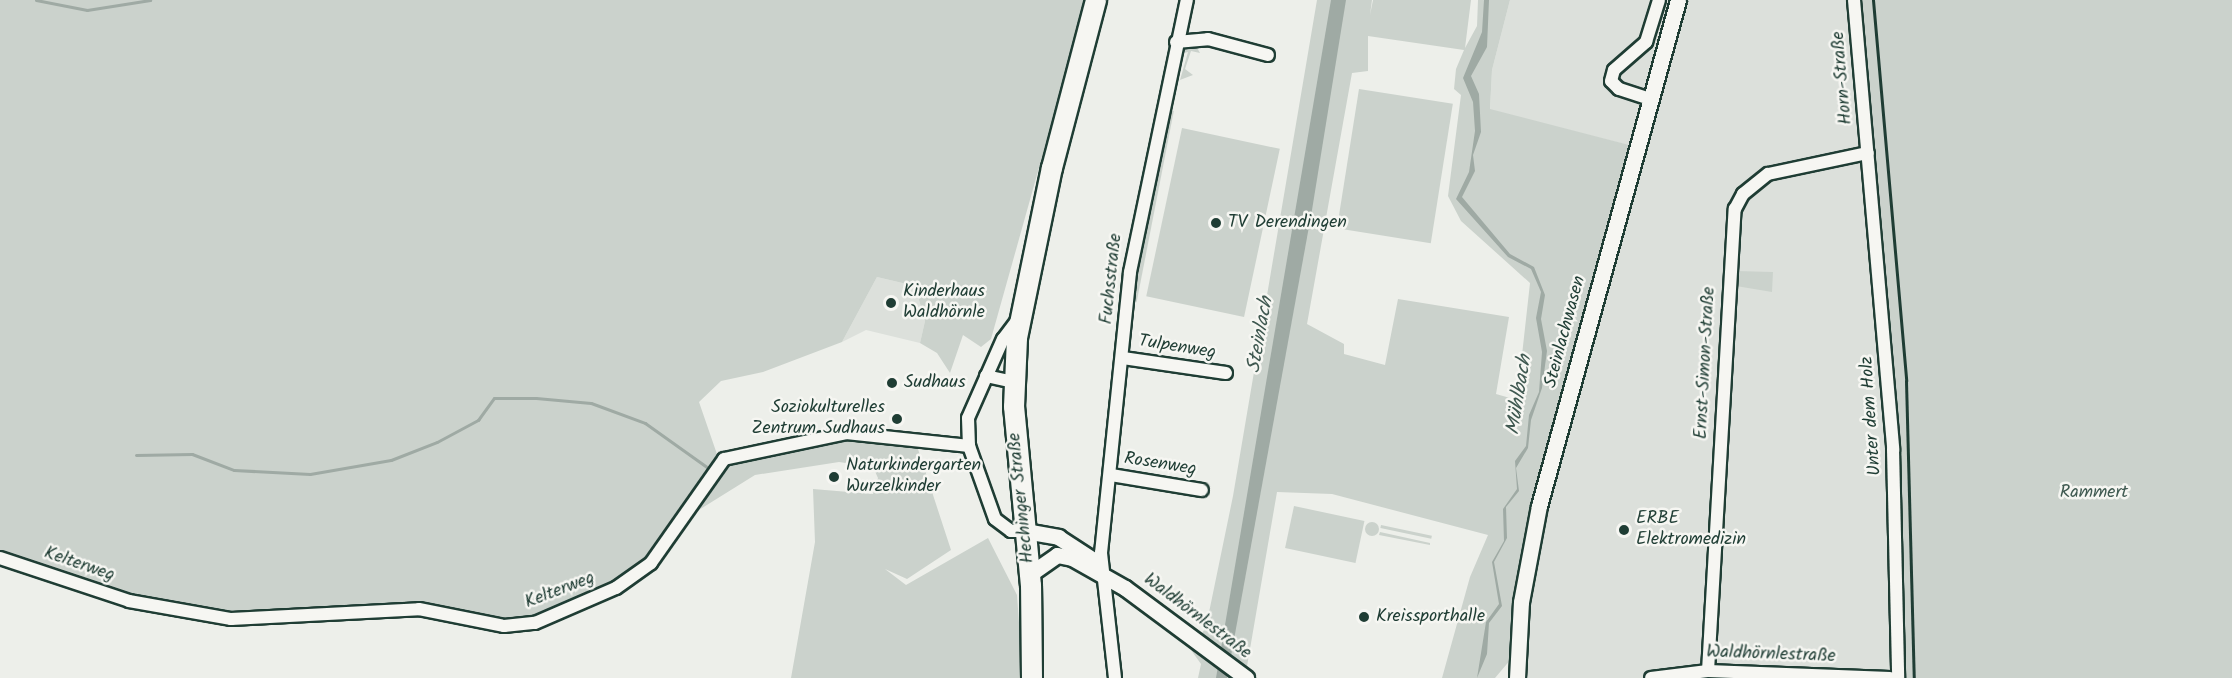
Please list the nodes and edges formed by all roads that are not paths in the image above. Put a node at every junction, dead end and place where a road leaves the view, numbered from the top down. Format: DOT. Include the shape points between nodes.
graph roads {
  1 [pos="1096,0"];
  2 [pos="1187,0"];
  3 [pos="1659,0"];
  4 [pos="1678,0"];
  5 [pos="1854,0"];
  6 [pos="1176,42"];
  7 [pos="1268,55"];
  8 [pos="1650,99"];
  9 [pos="1868,153"];
  10 [pos="1019,318"];
  11 [pos="1123,358"];
  12 [pos="1226,373"];
  13 [pos="986,376"];
  14 [pos="1014,382"];
  15 [pos="969,446"];
  16 [pos="1112,475"];
  17 [pos="1202,490"];
  18 [pos="999,525"];
  19 [pos="1025,531"];
  20 [pos="0,558"];
  21 [pos="1072,558"];
  22 [pos="1102,571"];
  23 [pos="1030,574"];
  24 [pos="1708,671"];
  25 [pos="1032,678"];
  26 [pos="1115,678"];
  27 [pos="1246,678"];
  28 [pos="1517,678"];
  29 [pos="1651,678"];
  30 [pos="1890,678"];
  31 [pos="1898,678"];
  1 -- 10 [label="main road, Hechinger Straße"];
  2 -- 6 [label="street, Fuchsstraße"];
  3 -- 8 [label="street" via="1646,42 1614,70 1614,86"];
  4 -- 8 [label="street, Steinlachwasen"];
  5 -- 9 [label="street, Horn-Straße"];
  6 -- 7 [label="street" via="1201,38"];
  6 -- 11 [label="street, Fuchsstraße" via="1135,232"];
  8 -- 28 [label="street, Steinlachwasen" via="1534,525 1521,602"];
  9 -- 24 [label="street, Ernst-Simon-Straße" via="1768,174 1743,194 1735,209"];
  9 -- 31 [label="street, Unter dem Holz" via="1893,449"];
  10 -- 13 [label="street, Hechinger Straße"];
  10 -- 14 [label="main road, Hechinger Straße"];
  11 -- 12 [label="street, Tulpenweg"];
  11 -- 16 [label="street, Fuchsstraße"];
  13 -- 14 [label="street"];
  13 -- 15 [label="street, Hechinger Straße" via="968,418"];
  14 -- 19 [label="main road, Hechinger Straße"];
  15 -- 18 [label="street, Hechinger Straße"];
  15 -- 20 [label="street, Kelterweg" via="846,434 724,459 651,563 616,588 536,623 504,626 419,609 231,619 129,601"];
  16 -- 17 [label="street, Rosenweg"];
  16 -- 22 [label="street, Fuchsstraße"];
  18 -- 19 [label="street, Waldhörnlestraße"];
  19 -- 21 [label="street, Waldhörnlestraße"];
  19 -- 22 [label="street, Waldhörnlestraße" via="1058,537"];
  19 -- 23 [label="main road, Hechinger Straße"];
  21 -- 22 [label="street, Waldhörnlestraße"];
  21 -- 23 [label="street" via="1057,555"];
  22 -- 26 [label="street, Fuchsstraße"];
  22 -- 27 [label="street, Waldhörnlestraße"];
  23 -- 25 [label="main road, Hechinger Straße"];
  24 -- 29 [label="street, Waldhörnlestraße"];
  24 -- 30 [label="street, Waldhörnlestraße"];
}
